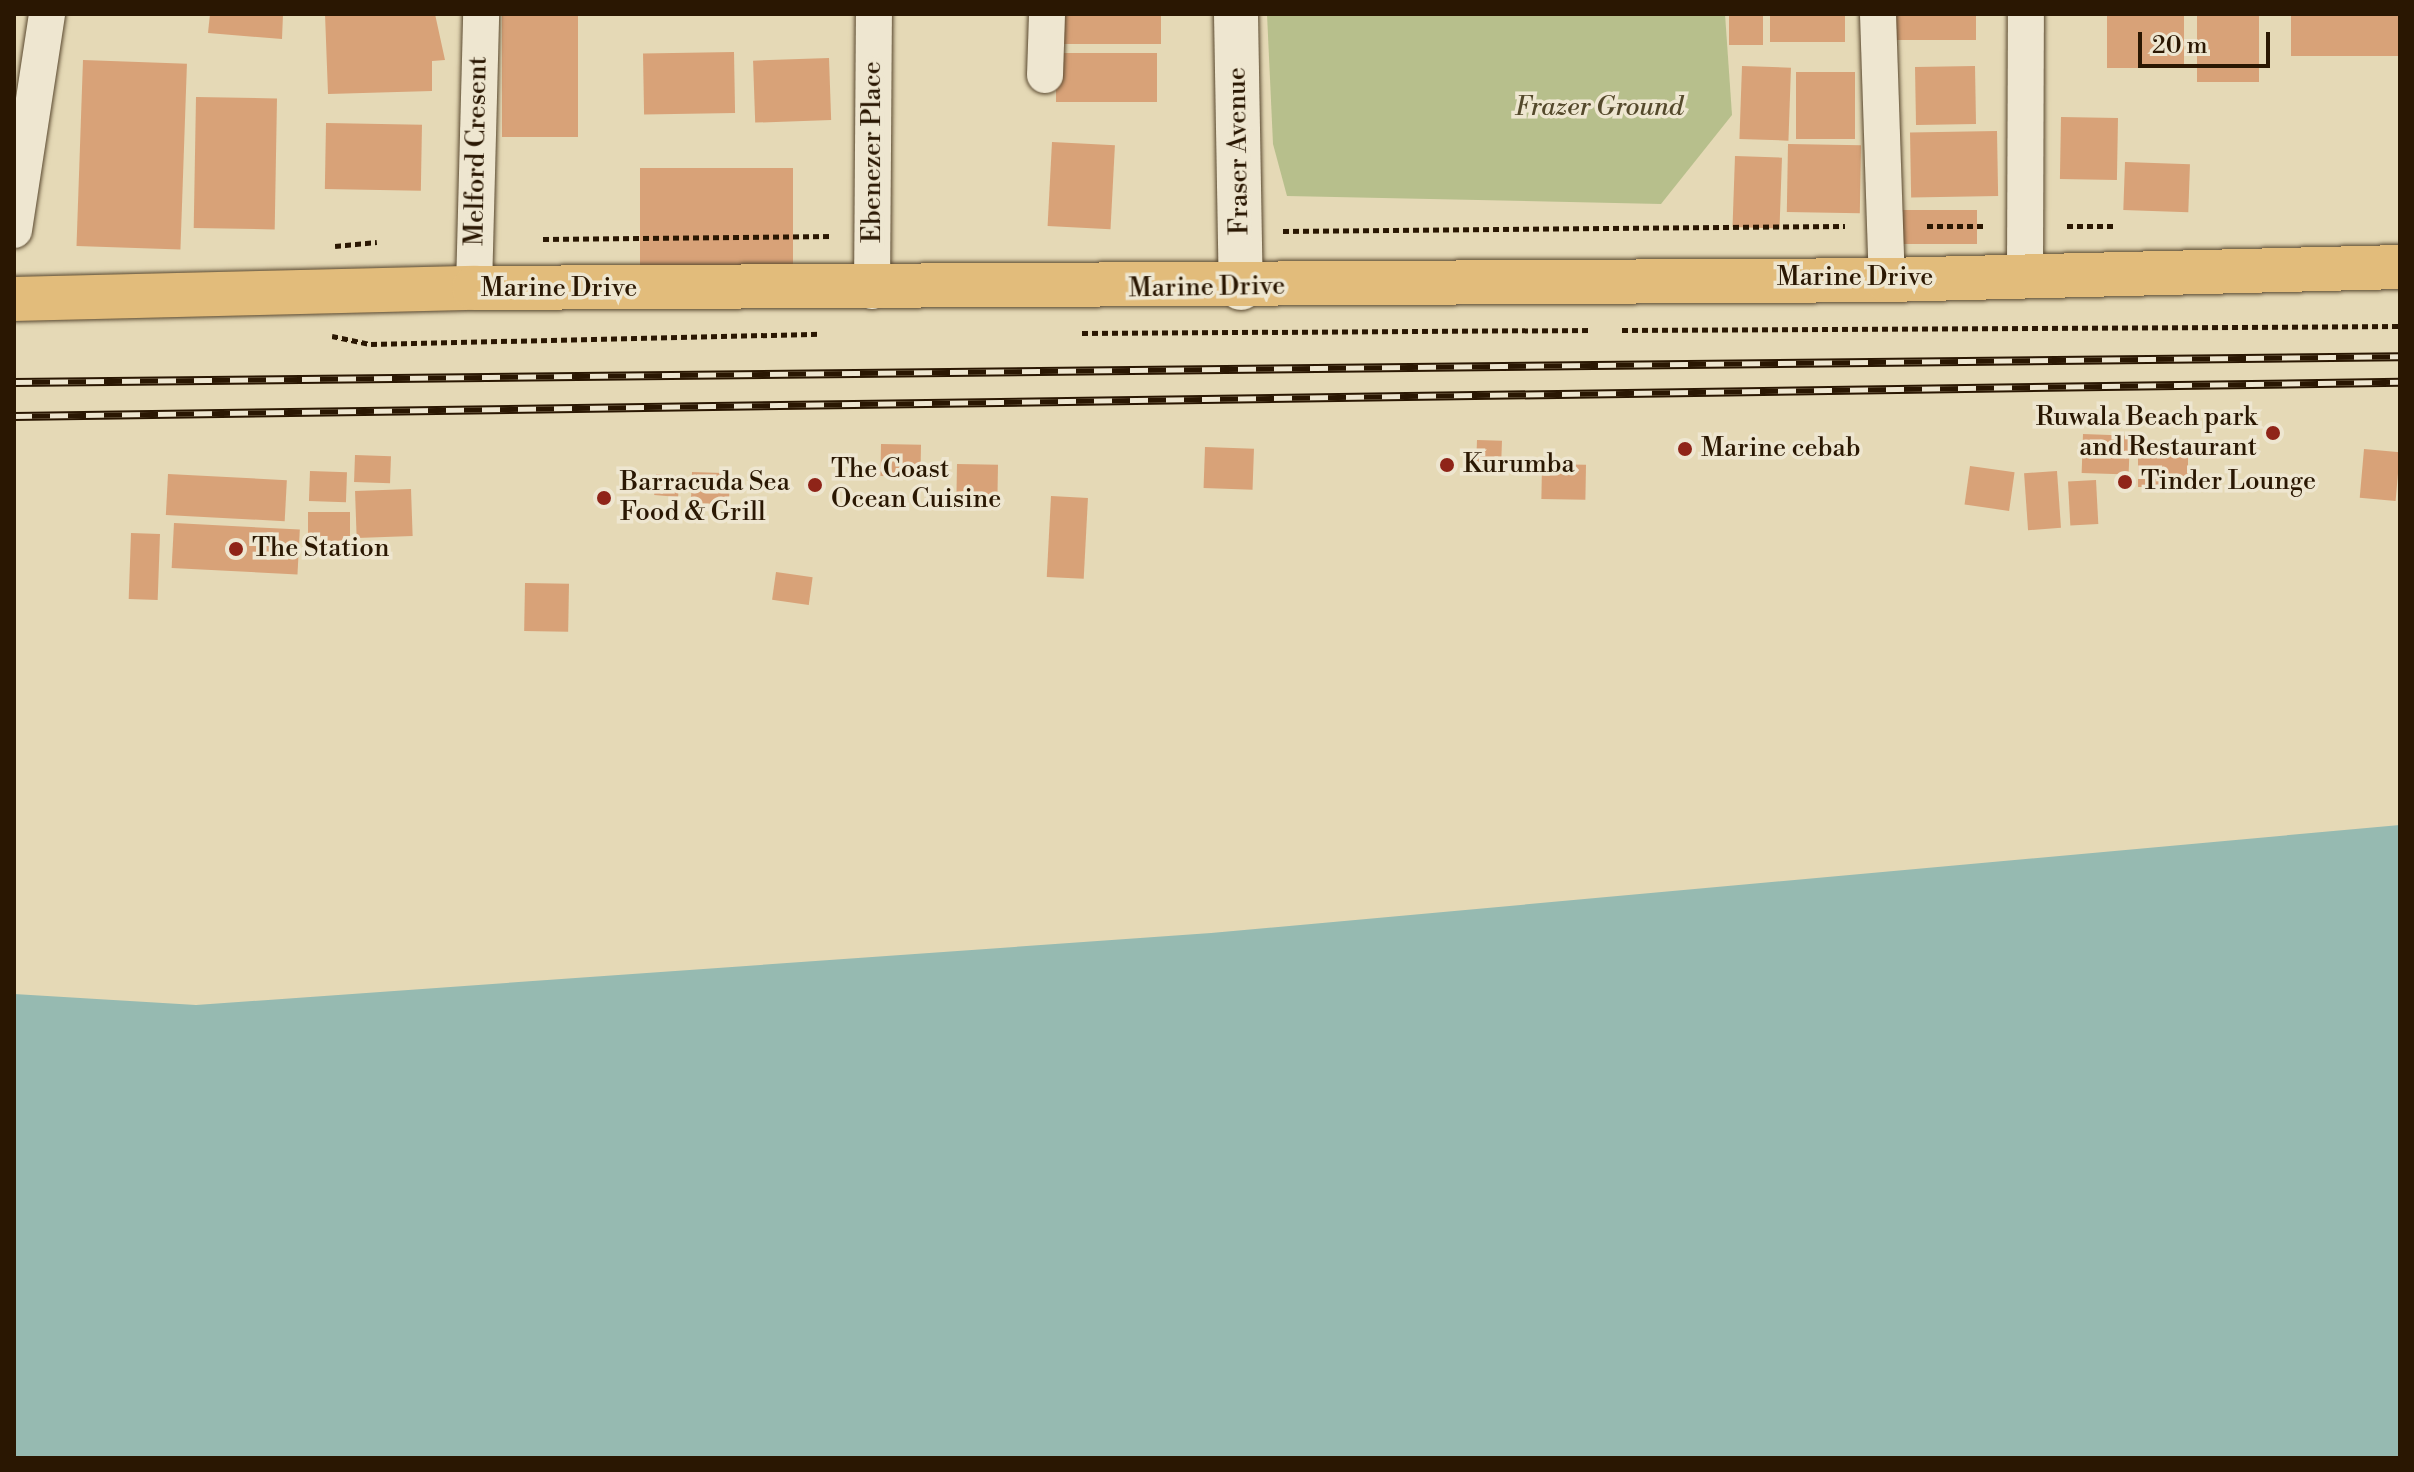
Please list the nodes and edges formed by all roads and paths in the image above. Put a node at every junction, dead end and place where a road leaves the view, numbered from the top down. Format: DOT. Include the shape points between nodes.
graph roads {
  1 [pos="47,14"];
  2 [pos="481,14"];
  3 [pos="874,14"];
  4 [pos="1047,14"];
  5 [pos="1236,14"];
  6 [pos="1878,14"];
  7 [pos="2026,14"];
  8 [pos="1045,75"];
  9 [pos="14,230"];
  10 [pos="2400,267"];
  11 [pos="2025,275"];
  12 [pos="1887,280"];
  13 [pos="474,288"];
  14 [pos="1241,288"];
  15 [pos="872,291"];
  16 [pos="14,299"];
  17 [pos="2400,326"];
  18 [pos="1066,333"];
  19 [pos="831,334"];
  20 [pos="471,340"];
  1 -- 9 [label="street"];
  2 -- 13 [label="street, Melford Cresent"];
  3 -- 15 [label="street, Ebenezer Place"];
  4 -- 8 [label="street"];
  5 -- 14 [label="street, Fraser Avenue"];
  6 -- 12 [label="street"];
  7 -- 11 [label="street"];
  10 -- 11 [label="main road, Marine Drive"];
  11 -- 12 [label="main road, Marine Drive"];
  12 -- 14 [label="main road, Marine Drive"];
  13 -- 15 [label="main road, Marine Drive"];
  13 -- 16 [label="main road, Marine Drive"];
  14 -- 15 [label="main road, Marine Drive"];
  17 -- 18 [label="path" via="2179,322 1905,333 1188,338"];
  19 -- 20 [label="path"];
}
